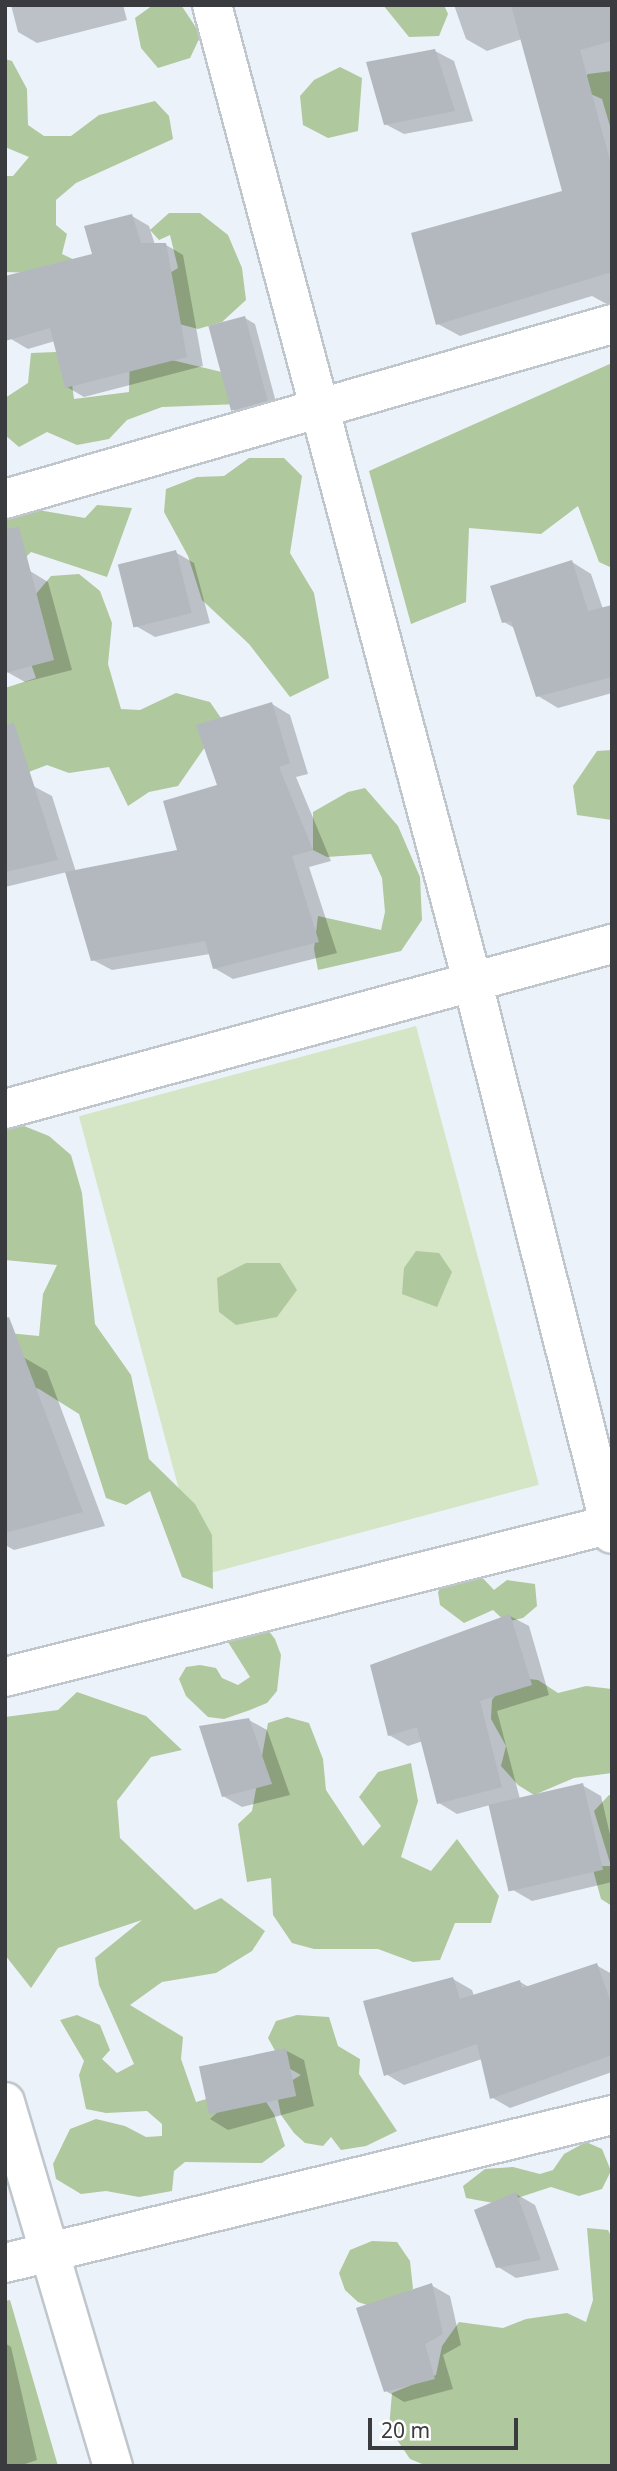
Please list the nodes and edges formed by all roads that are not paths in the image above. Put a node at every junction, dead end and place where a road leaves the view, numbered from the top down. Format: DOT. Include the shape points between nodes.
graph roads {
  1 [pos="212,5"];
  2 [pos="612,324"];
  3 [pos="320,410"];
  4 [pos="5,499"];
  5 [pos="612,944"];
  6 [pos="473,984"];
  7 [pos="5,1109"];
  8 [pos="611,1527"];
  9 [pos="5,1677"];
  10 [pos="5,2102"];
  11 [pos="612,2115"];
  12 [pos="46,2252"];
  13 [pos="5,2263"];
  14 [pos="113,2466"];
  1 -- 3 [label="street"];
  2 -- 3 [label="street"];
  3 -- 4 [label="street"];
  3 -- 6 [label="street"];
  5 -- 6 [label="street"];
  6 -- 7 [label="street"];
  6 -- 8 [label="street"];
  8 -- 9 [label="street"];
  10 -- 12 [label="street"];
  11 -- 12 [label="street"];
  12 -- 13 [label="street"];
  12 -- 14 [label="street"];
}
